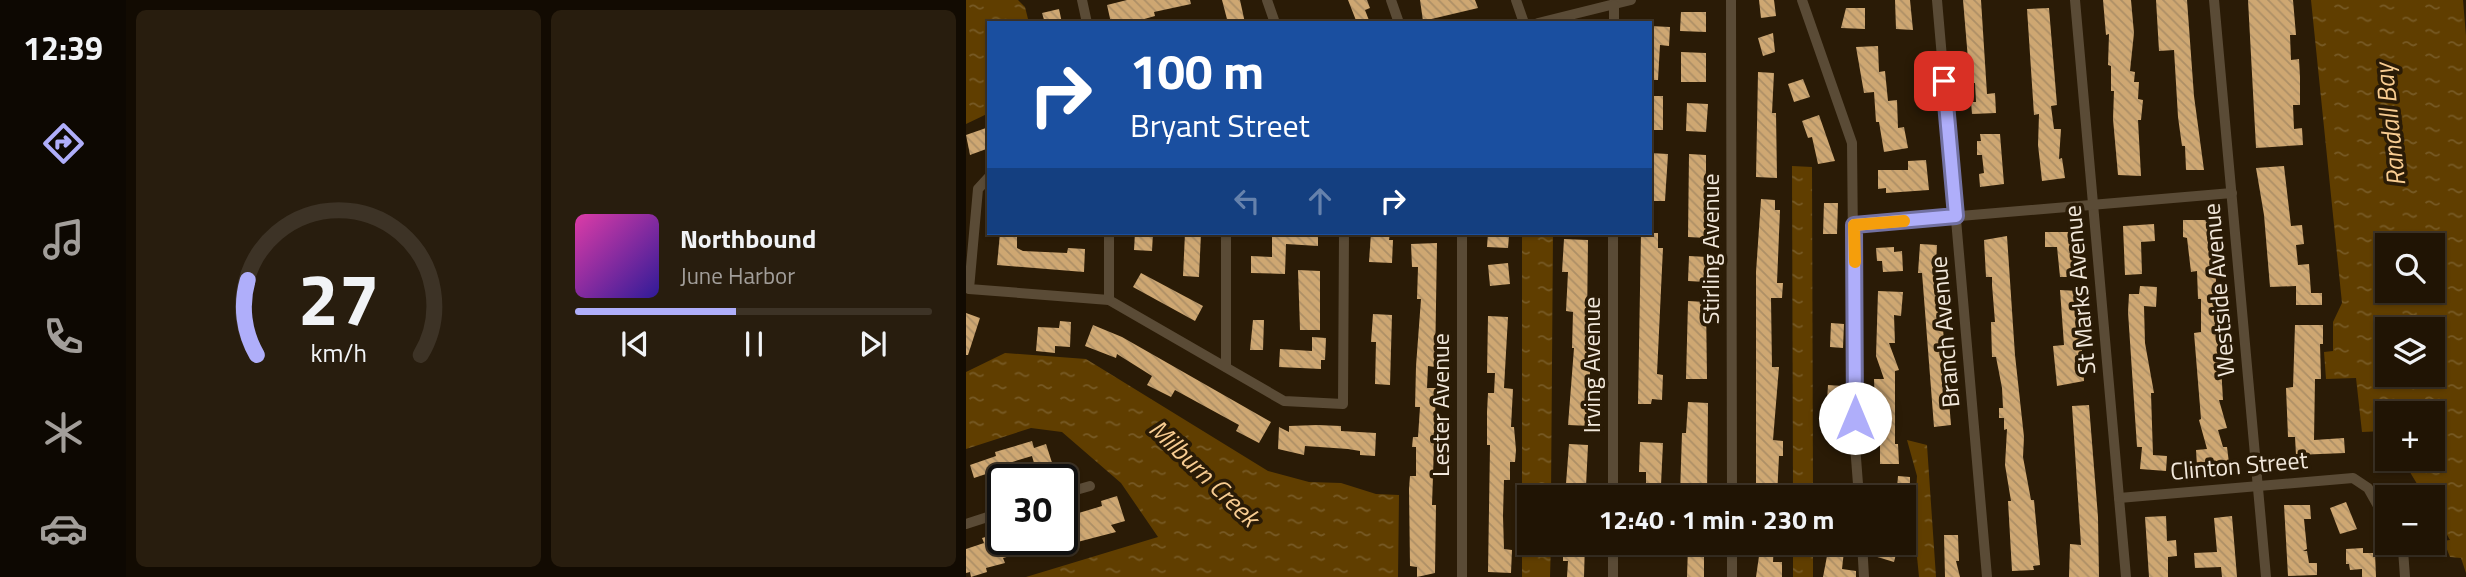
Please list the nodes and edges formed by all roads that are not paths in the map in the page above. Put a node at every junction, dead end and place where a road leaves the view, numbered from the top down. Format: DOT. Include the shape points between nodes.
graph roads {
  1 [pos="1082,0"];
  2 [pos="1267,0"];
  3 [pos="1391,0"];
  4 [pos="1516,0"];
  5 [pos="1631,0"];
  6 [pos="1731,0"];
  7 [pos="1802,0"];
  8 [pos="1937,0"];
  9 [pos="2075,0"];
  10 [pos="2214,0"];
  11 [pos="1614,5"];
  12 [pos="1087,21"];
  13 [pos="1274,21"];
  14 [pos="1398,21"];
  15 [pos="1523,21"];
  16 [pos="1546,21"];
  17 [pos="1614,21"];
  18 [pos="987,179"];
  19 [pos="2232,192"];
  20 [pos="2094,204"];
  21 [pos="1956,216"];
  22 [pos="1854,225"];
  23 [pos="1109,235"];
  24 [pos="1226,235"];
  25 [pos="1344,235"];
  26 [pos="1462,235"];
  27 [pos="1614,235"];
  28 [pos="1109,300"];
  29 [pos="1226,368"];
  30 [pos="1613,485"];
  31 [pos="1732,485"];
  32 [pos="1858,485"];
  33 [pos="2258,485"];
  34 [pos="1090,486"];
  35 [pos="1078,489"];
  36 [pos="2119,498"];
  37 [pos="2375,501"];
  38 [pos="987,517"];
  39 [pos="966,524"];
  40 [pos="1613,555"];
  41 [pos="1732,555"];
  42 [pos="1863,555"];
  43 [pos="2403,555"];
  44 [pos="1462,577"];
  45 [pos="1613,577"];
  46 [pos="1732,577"];
  47 [pos="1864,577"];
  48 [pos="1987,577"];
  49 [pos="2126,577"];
  50 [pos="2266,577"];
  51 [pos="2405,577"];
  1 -- 12 [label="street"];
  2 -- 13 [label="street"];
  3 -- 14 [label="street"];
  4 -- 15 [label="street"];
  5 -- 11 [label="street"];
  6 -- 31 [label="street, Stirling Avenue"];
  7 -- 22 [label="street" via="1852,143"];
  8 -- 21 [label="street, Branch Avenue"];
  9 -- 20 [label="street, St Marks Avenue"];
  10 -- 19 [label="street, Westside Avenue"];
  11 -- 16 [label="street"];
  11 -- 17 [label="street"];
  18 -- 28 [label="street" via="978,189 969,289"];
  19 -- 20 [label="street"];
  19 -- 33 [label="street, Westside Avenue"];
  20 -- 21 [label="street"];
  20 -- 36 [label="street, St Marks Avenue"];
  21 -- 22 [label="street"];
  21 -- 48 [label="street, Branch Avenue"];
  22 -- 32 [label="street"];
  23 -- 28 [label="street"];
  24 -- 29 [label="street"];
  25 -- 29 [label="street" via="1343,404 1284,401"];
  26 -- 44 [label="street, Lester Avenue"];
  27 -- 30 [label="street, Irving Avenue"];
  28 -- 29 [label="street"];
  33 -- 36 [label="street, Clinton Street"];
  33 -- 37 [label="street, Clinton Street" via="2353,478 2368,488"];
  33 -- 50 [label="street, Westside Avenue"];
  34 -- 35 [label="street"];
  36 -- 49 [label="street, St Marks Avenue"];
  38 -- 39 [label="street"];
  40 -- 45 [label="street"];
  41 -- 46 [label="street"];
  42 -- 47 [label="street"];
  43 -- 51 [label="street"];
}
